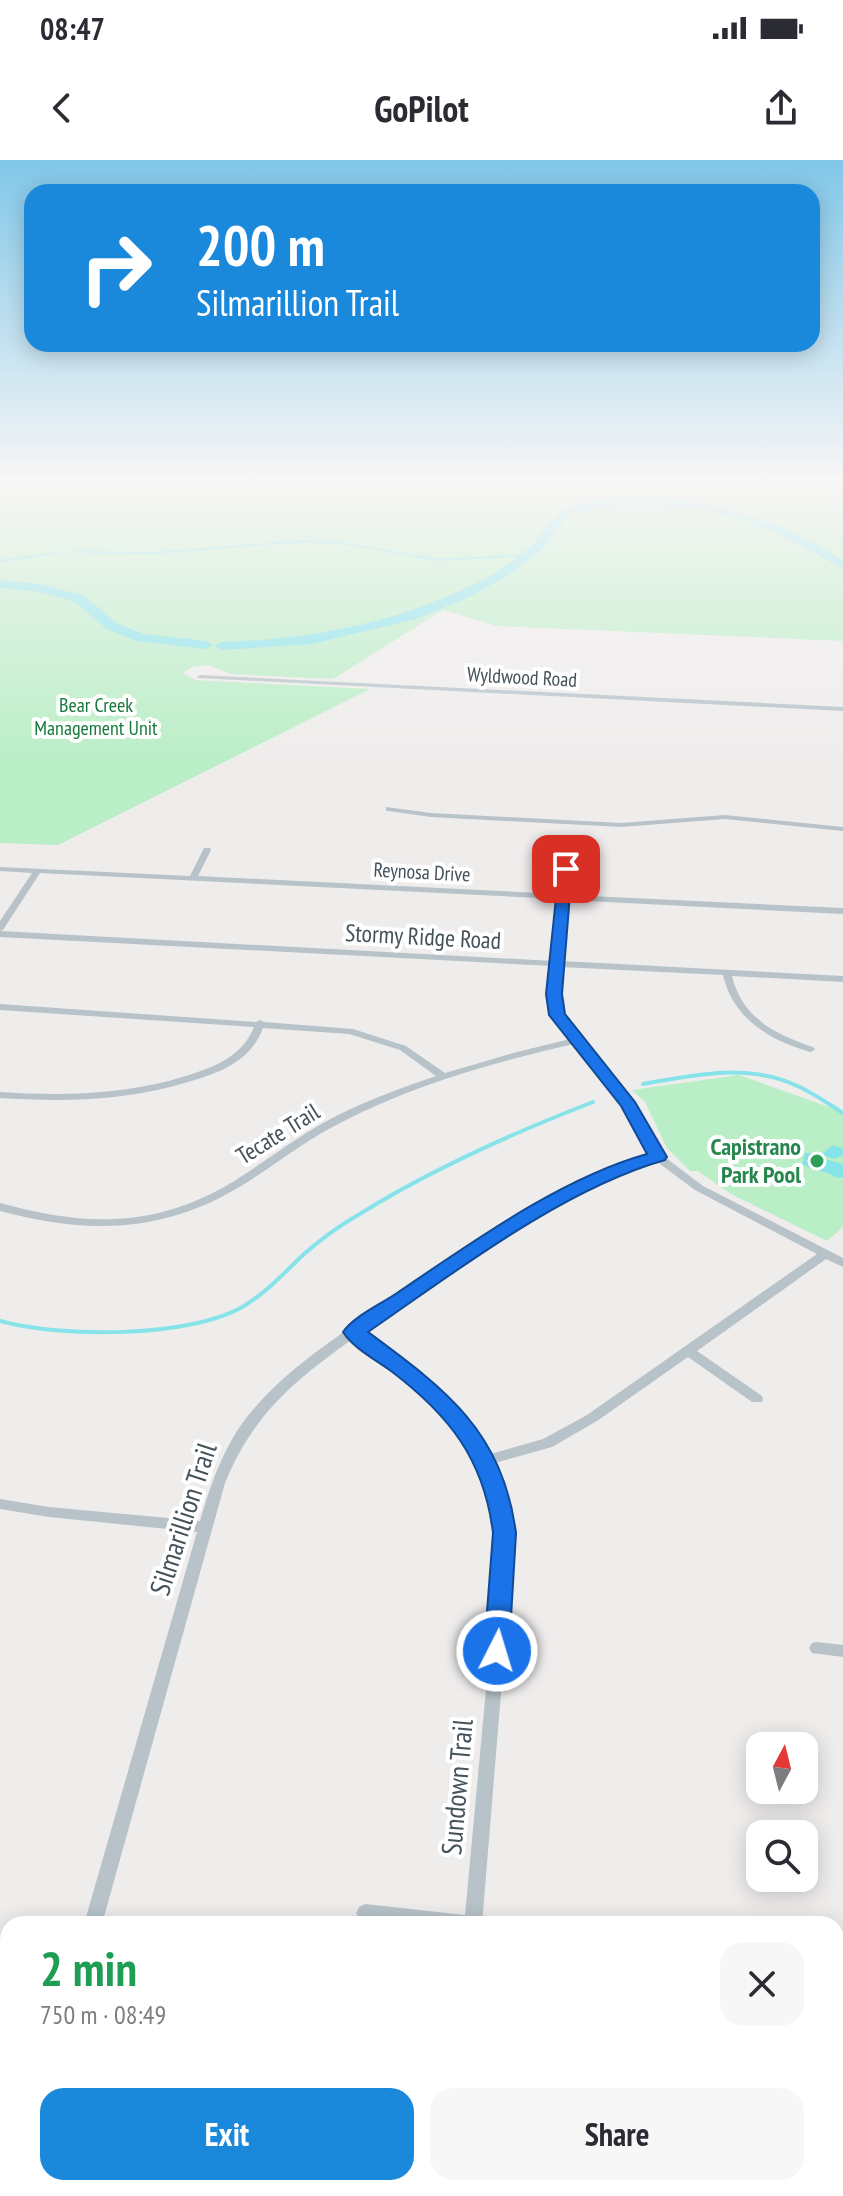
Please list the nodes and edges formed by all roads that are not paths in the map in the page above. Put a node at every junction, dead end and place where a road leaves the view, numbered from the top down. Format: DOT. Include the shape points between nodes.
graph roads {
  1 [pos="200,677"];
  2 [pos="843,709"];
  3 [pos="389,809"];
  4 [pos="843,829"];
  5 [pos="207,850"];
  6 [pos="0,869"];
  7 [pos="566,869"];
  8 [pos="37,871"];
  9 [pos="193,879"];
  10 [pos="563,897"];
  11 [pos="843,911"];
  12 [pos="0,931"];
  13 [pos="557,964"];
  14 [pos="727,973"];
  15 [pos="843,979"];
  16 [pos="0,1007"];
  17 [pos="260,1023"];
  18 [pos="575,1041"];
  19 [pos="810,1049"];
  20 [pos="445,1077"];
  21 [pos="0,1095"];
  22 [pos="658,1157"];
  23 [pos="0,1207"];
  24 [pos="826,1254"];
  25 [pos="843,1263"];
  26 [pos="354,1332"];
  27 [pos="688,1351"];
  28 [pos="757,1399"];
  29 [pos="486,1461"];
  30 [pos="0,1504"];
  31 [pos="205,1527"];
  32 [pos="817,1648"];
  33 [pos="843,1651"];
  34 [pos="365,1913"];
  35 [pos="95,1916"];
  36 [pos="394,1916"];
  37 [pos="473,1916"];
  1 -- 2 [label="street, Wyldwood Road"];
  3 -- 4 [label="street" via="576,823 725,817"];
  5 -- 9 [label="street"];
  6 -- 8 [label="street, Reynosa Drive"];
  7 -- 10 [label="street"];
  8 -- 9 [label="street, Reynosa Drive"];
  8 -- 12 [label="street"];
  9 -- 10 [label="street, Reynosa Drive"];
  10 -- 11 [label="street, Reynosa Drive"];
  10 -- 13 [label="street"];
  12 -- 13 [label="street, Stormy Ridge Road"];
  13 -- 14 [label="street, Stormy Ridge Road"];
  13 -- 18 [label="street" via="555,1008"];
  14 -- 15 [label="street, Stormy Ridge Road"];
  14 -- 19 [label="street" via="731,995 741,1010 789,1043"];
  16 -- 17 [label="street"];
  17 -- 20 [label="street" via="377,1037 415,1054"];
  17 -- 21 [label="street" via="251,1045 234,1059 153,1091 86,1099"];
  18 -- 20 [label="street, Tecate Trail" via="513,1054"];
  18 -- 22 [label="street" via="629,1105"];
  20 -- 23 [label="street, Tecate Trail" via="345,1116 219,1194 179,1212 98,1225 55,1222"];
  22 -- 24 [label="street" via="699,1188"];
  22 -- 26 [label="street, Silmarillion Trail" via="588,1183 473,1251"];
  24 -- 25 [label="street"];
  24 -- 27 [label="street"];
  26 -- 29 [label="street, Sundown Trail" via="432,1391"];
  26 -- 31 [label="street, Silmarillion Trail" via="293,1378 254,1418 229,1457"];
  27 -- 28 [label="street"];
  27 -- 29 [label="street" via="563,1436"];
  29 -- 37 [label="street, Sundown Trail" via="502,1513 505,1560"];
  30 -- 31 [label="street"];
  31 -- 35 [label="street, Silmarillion Trail"];
  32 -- 33 [label="street"];
  34 -- 36 [label="street"];
}
